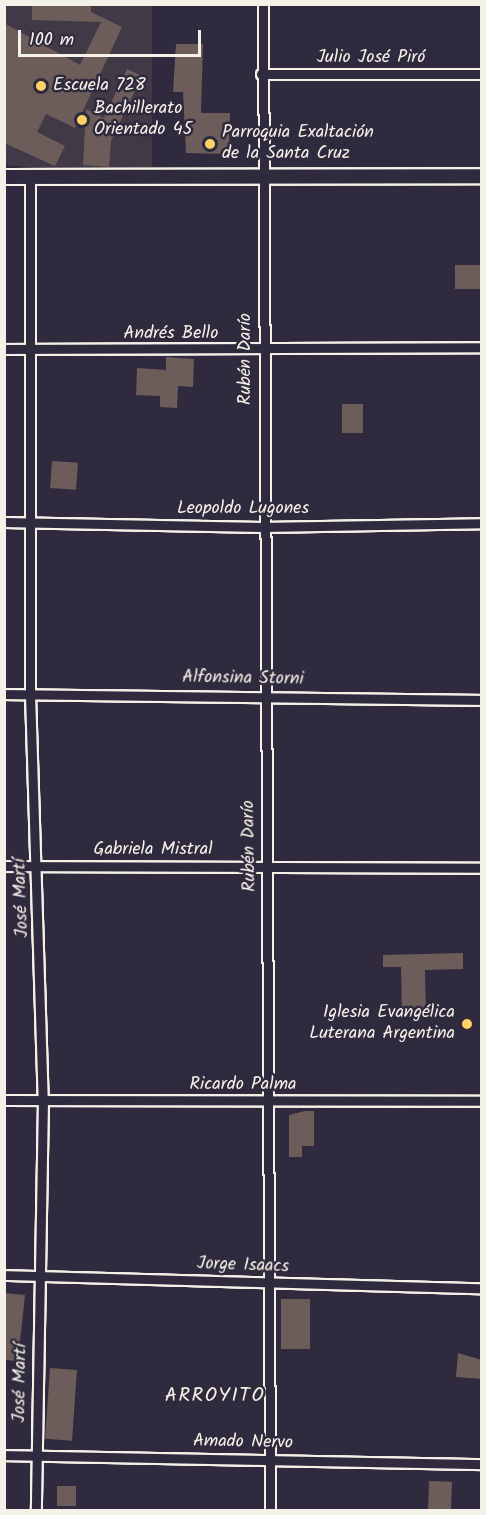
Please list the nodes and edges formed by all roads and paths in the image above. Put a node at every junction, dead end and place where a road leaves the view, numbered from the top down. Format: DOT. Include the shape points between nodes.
graph roads {
  1 [pos="263,4"];
  2 [pos="261,74"];
  3 [pos="482,74"];
  4 [pos="482,176"];
  5 [pos="4,177"];
  6 [pos="30,177"];
  7 [pos="266,180"];
  8 [pos="482,347"];
  9 [pos="4,349"];
  10 [pos="30,350"];
  11 [pos="262,351"];
  12 [pos="4,522"];
  13 [pos="30,522"];
  14 [pos="482,523"];
  15 [pos="262,527"];
  16 [pos="4,694"];
  17 [pos="30,694"];
  18 [pos="263,695"];
  19 [pos="482,700"];
  20 [pos="4,866"];
  21 [pos="38,866"];
  22 [pos="267,867"];
  23 [pos="482,868"];
  24 [pos="4,1100"];
  25 [pos="43,1100"];
  26 [pos="482,1101"];
  27 [pos="271,1102"];
  28 [pos="4,1275"];
  29 [pos="40,1276"];
  30 [pos="272,1284"];
  31 [pos="482,1288"];
  32 [pos="4,1455"];
  33 [pos="37,1456"];
  34 [pos="271,1460"];
  35 [pos="482,1464"];
  36 [pos="36,1510"];
  37 [pos="270,1510"];
  1 -- 2 [label="street, Rubén Darío"];
  2 -- 3 [label="street, Julio José Piró"];
  2 -- 7 [label="street, Rubén Darío"];
  4 -- 7 [label="main road"];
  5 -- 6 [label="main road"];
  6 -- 7 [label="main road"];
  6 -- 10 [label="street, José Martí"];
  7 -- 11 [label="street, Rubén Darío"];
  8 -- 11 [label="street, Andrés Bello"];
  9 -- 10 [label="street, Andrés Bello"];
  10 -- 11 [label="street, Andrés Bello"];
  10 -- 13 [label="street, José Martí"];
  11 -- 15 [label="street, Rubén Darío"];
  12 -- 13 [label="street, Leopoldo Lugones"];
  13 -- 15 [label="street, Leopoldo Lugones"];
  13 -- 17 [label="street, José Martí"];
  14 -- 15 [label="street, Leopoldo Lugones"];
  15 -- 18 [label="street, Rubén Darío"];
  16 -- 17 [label="street, Alfonsina Storni"];
  17 -- 18 [label="street, Alfonsina Storni"];
  17 -- 21 [label="street, José Martí"];
  18 -- 19 [label="street, Alfonsina Storni"];
  18 -- 22 [label="street, Rubén Darío"];
  20 -- 21 [label="street, Gabriela Mistral"];
  21 -- 22 [label="street, Gabriela Mistral"];
  21 -- 25 [label="street, José Martí"];
  22 -- 23 [label="street, Gabriela Mistral"];
  22 -- 27 [label="street, Rubén Darío"];
  24 -- 25 [label="street, Ricardo Palma"];
  25 -- 27 [label="street, Ricardo Palma"];
  25 -- 29 [label="street, José Martí"];
  26 -- 27 [label="street, Ricardo Palma"];
  27 -- 30 [label="street, Rubén Darío"];
  28 -- 29 [label="street, Jorge Isaacs"];
  29 -- 30 [label="street, Jorge Isaacs"];
  29 -- 33 [label="street, José Martí"];
  30 -- 31 [label="street, Jorge Isaacs"];
  30 -- 34 [label="street, Rubén Darío"];
  32 -- 33 [label="street, Amado Nervo"];
  33 -- 34 [label="street, Amado Nervo"];
  33 -- 36 [label="street, José Martí"];
  34 -- 35 [label="street, Amado Nervo"];
  34 -- 37 [label="street, Rubén Darío"];
}
